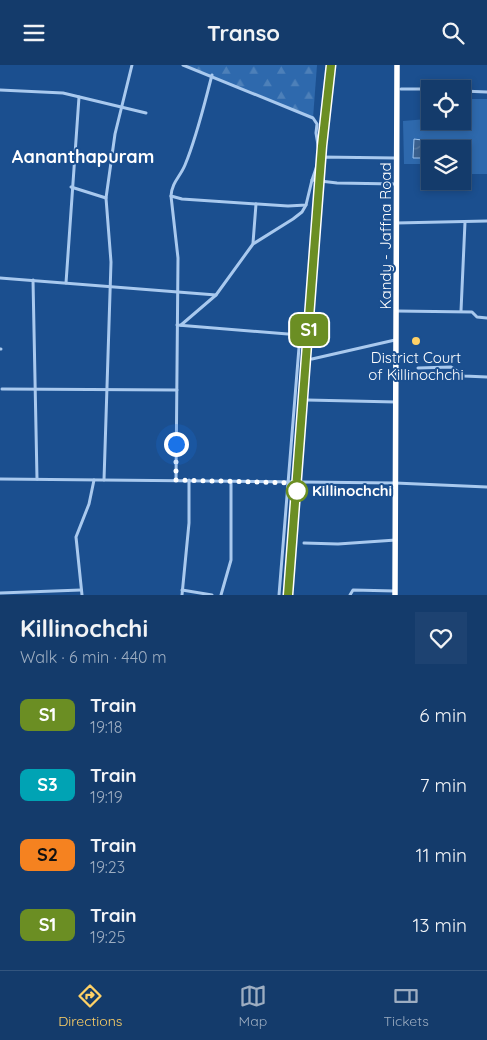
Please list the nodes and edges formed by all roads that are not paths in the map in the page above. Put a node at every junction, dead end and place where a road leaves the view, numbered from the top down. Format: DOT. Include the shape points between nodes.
graph roads {
  1 [pos="132,65"];
  2 [pos="183,65"];
  3 [pos="399,65"];
  4 [pos="188,66"];
  5 [pos="212,75"];
  6 [pos="400,89"];
  7 [pos="421,89"];
  8 [pos="0,90"];
  9 [pos="471,91"];
  10 [pos="487,92"];
  11 [pos="79,97"];
  12 [pos="122,107"];
  13 [pos="146,113"];
  14 [pos="320,157"];
  15 [pos="398,158"];
  16 [pos="312,179"];
  17 [pos="396,184"];
  18 [pos="72,187"];
  19 [pos="171,196"];
  20 [pos="106,198"];
  21 [pos="256,204"];
  22 [pos="306,205"];
  23 [pos="465,221"];
  24 [pos="487,221"];
  25 [pos="397,223"];
  26 [pos="253,243"];
  27 [pos="0,278"];
  28 [pos="33,280"];
  29 [pos="66,283"];
  30 [pos="110,286"];
  31 [pos="178,292"];
  32 [pos="216,295"];
  33 [pos="397,311"];
  34 [pos="461,311"];
  35 [pos="487,318"];
  36 [pos="179,325"];
  37 [pos="395,340"];
  38 [pos="312,359"];
  39 [pos="418,368"];
  40 [pos="487,377"];
  41 [pos="2,389"];
  42 [pos="36,390"];
  43 [pos="105,390"];
  44 [pos="177,390"];
  45 [pos="307,400"];
  46 [pos="396,404"];
  47 [pos="0,479"];
  48 [pos="37,479"];
  49 [pos="94,479"];
  50 [pos="104,480"];
  51 [pos="176,480"];
  52 [pos="189,480"];
  53 [pos="231,482"];
  54 [pos="286,483"];
  55 [pos="396,483"];
  56 [pos="487,487"];
  57 [pos="396,540"];
  58 [pos="304,543"];
  59 [pos="81,590"];
  60 [pos="182,590"];
  61 [pos="0,593"];
  62 [pos="395,593"];
  63 [pos="82,595"];
  64 [pos="182,595"];
  65 [pos="212,595"];
  66 [pos="221,595"];
  67 [pos="279,595"];
  68 [pos="350,595"];
  1 -- 12 [label="street"];
  2 -- 4 [label="street"];
  3 -- 6 [label="highway, Kandy - Jaffna Road"];
  3 -- 15 [label="highway, Kandy - Jaffna Road"];
  4 -- 5 [label="street"];
  5 -- 14 [label="street" via="313,118 317,124"];
  5 -- 19 [label="street" via="200,122 184,167 172,185"];
  6 -- 7 [label="street"];
  6 -- 15 [label="highway, Kandy - Jaffna Road"];
  8 -- 11 [label="street" via="63,93"];
  9 -- 10 [label="street"];
  11 -- 12 [label="street"];
  11 -- 18 [label="street"];
  12 -- 13 [label="street"];
  12 -- 20 [label="street"];
  14 -- 15 [label="street"];
  14 -- 16 [label="street"];
  15 -- 17 [label="highway, Kandy - Jaffna Road"];
  15 -- 25 [label="highway, Kandy - Jaffna Road"];
  16 -- 17 [label="street" via="337,183"];
  16 -- 22 [label="street"];
  17 -- 25 [label="highway, Kandy - Jaffna Road"];
  18 -- 20 [label="street"];
  18 -- 29 [label="street"];
  19 -- 21 [label="street"];
  19 -- 31 [label="street"];
  20 -- 30 [label="street"];
  21 -- 22 [label="street"];
  21 -- 26 [label="street"];
  22 -- 26 [label="street" via="293,219"];
  23 -- 24 [label="street"];
  23 -- 25 [label="street"];
  23 -- 34 [label="street"];
  25 -- 33 [label="highway, Kandy - Jaffna Road"];
  26 -- 32 [label="street"];
  27 -- 28 [label="street"];
  28 -- 29 [label="street"];
  28 -- 42 [label="street"];
  29 -- 30 [label="street"];
  30 -- 31 [label="street"];
  30 -- 43 [label="street"];
  31 -- 32 [label="street"];
  31 -- 36 [label="street"];
  32 -- 36 [label="street"];
  33 -- 34 [label="street"];
  33 -- 37 [label="highway, Kandy - Jaffna Road"];
  33 -- 46 [label="highway, Kandy - Jaffna Road"];
  34 -- 35 [label="street"];
  36 -- 44 [label="street"];
  36 -- 54 [label="street" via="300,335"];
  37 -- 38 [label="street"];
  37 -- 46 [label="highway, Kandy - Jaffna Road"];
  39 -- 40 [label="street" via="451,367 464,376"];
  41 -- 42 [label="street"];
  42 -- 43 [label="street"];
  42 -- 48 [label="street"];
  43 -- 44 [label="street"];
  43 -- 50 [label="street"];
  44 -- 51 [label="street"];
  45 -- 46 [label="street"];
  46 -- 55 [label="highway, Kandy - Jaffna Road"];
  47 -- 48 [label="street"];
  48 -- 49 [label="street"];
  49 -- 50 [label="street"];
  49 -- 59 [label="street" via="89,504 76,537"];
  50 -- 51 [label="street"];
  51 -- 52 [label="street"];
  52 -- 53 [label="street"];
  52 -- 60 [label="street" via="189,523"];
  53 -- 54 [label="street"];
  53 -- 66 [label="street" via="231,560"];
  54 -- 55 [label="street"];
  54 -- 67 [label="street"];
  55 -- 56 [label="street"];
  55 -- 57 [label="highway, Kandy - Jaffna Road"];
  57 -- 58 [label="street"];
  57 -- 62 [label="highway, Kandy - Jaffna Road"];
  59 -- 61 [label="street"];
  59 -- 63 [label="street"];
  60 -- 64 [label="street"];
  60 -- 65 [label="street"];
  62 -- 68 [label="street" via="352,590"];
}
